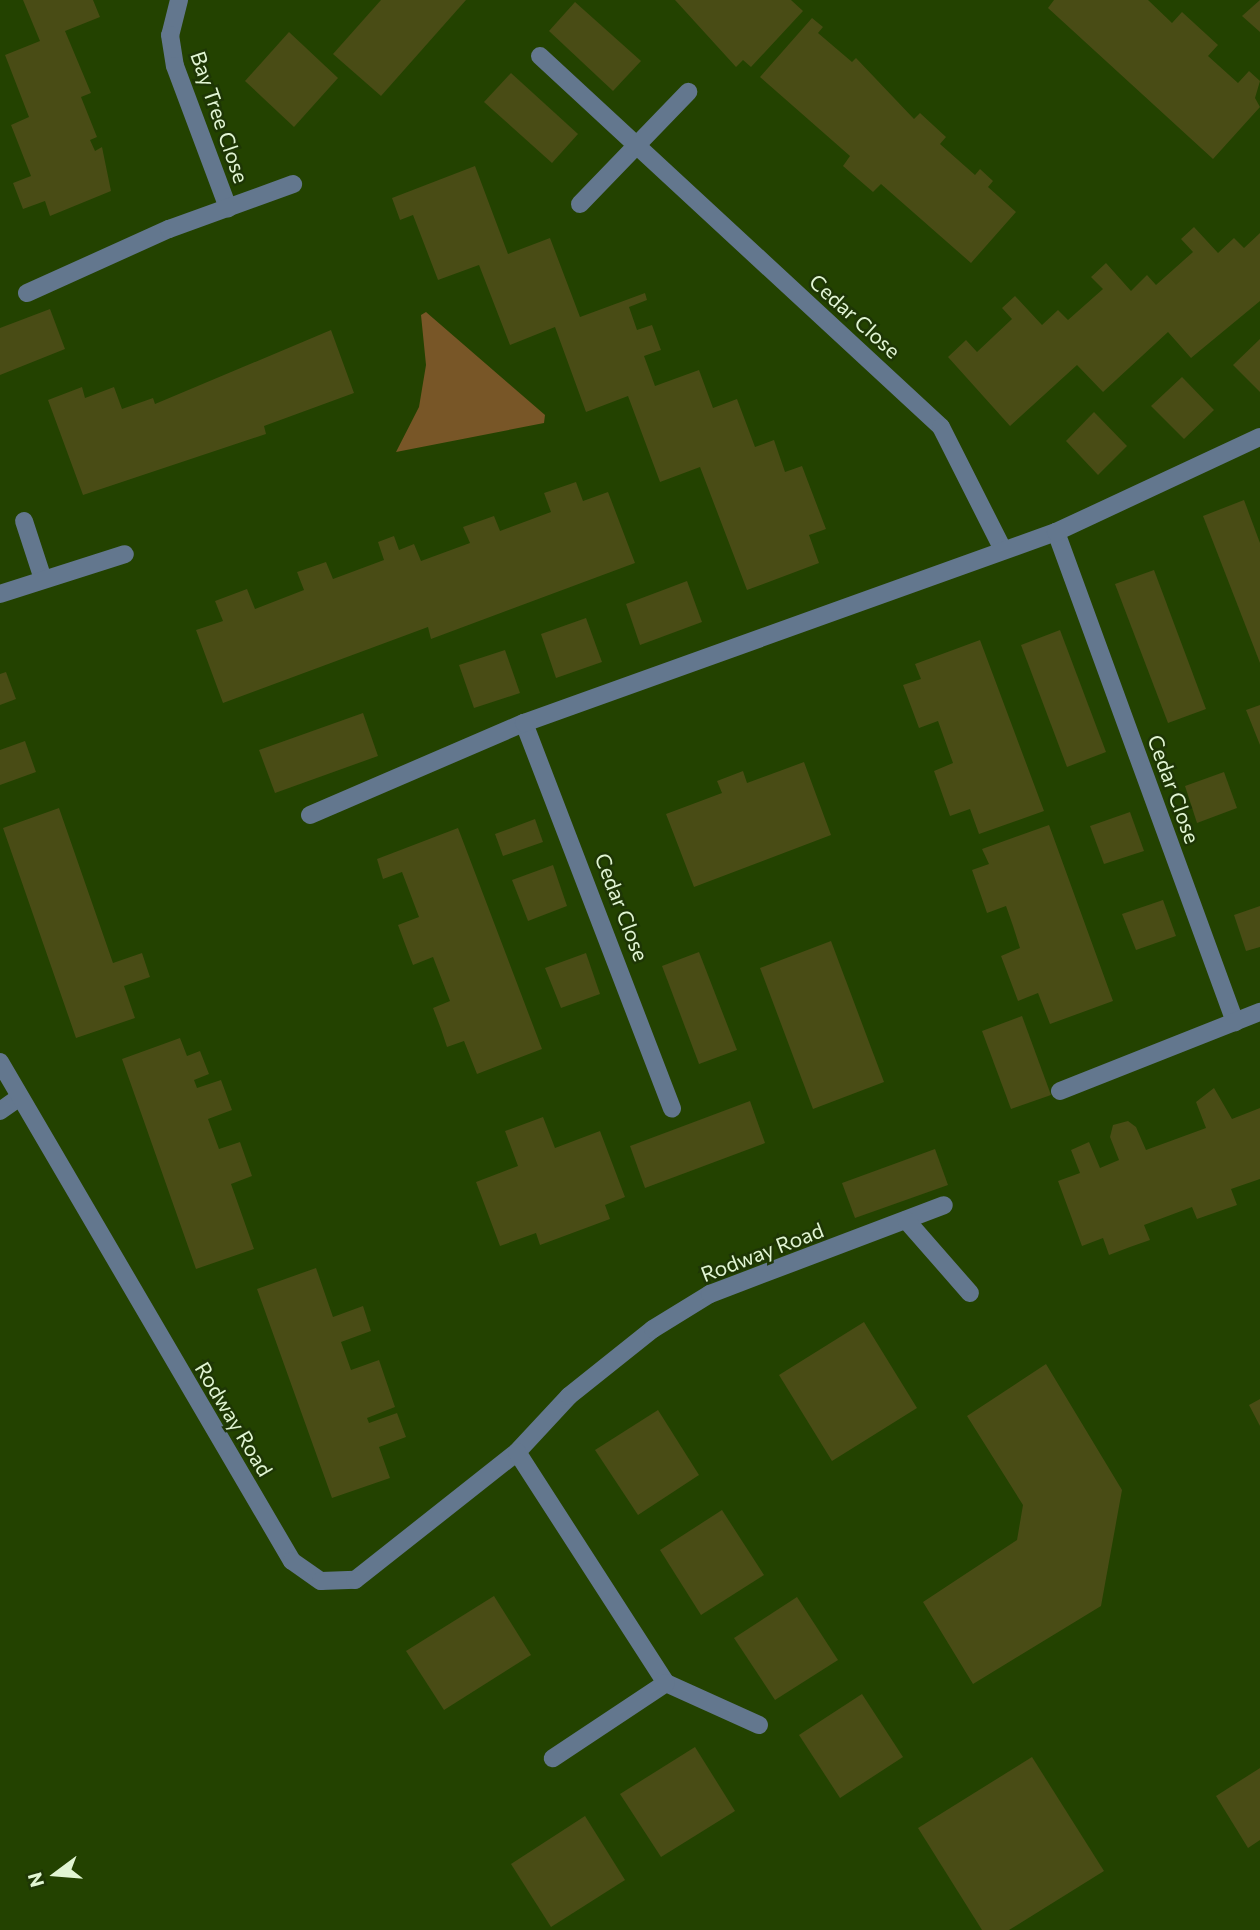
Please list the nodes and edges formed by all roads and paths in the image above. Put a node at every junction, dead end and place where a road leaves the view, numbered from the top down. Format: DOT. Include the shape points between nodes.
graph roads {
  1 [pos="178,0"];
  2 [pos="540,56"];
  3 [pos="688,92"];
  4 [pos="635,147"];
  5 [pos="293,184"];
  6 [pos="580,204"];
  7 [pos="228,208"];
  8 [pos="27,293"];
  9 [pos="1260,437"];
  10 [pos="23,521"];
  11 [pos="1056,532"];
  12 [pos="1003,550"];
  13 [pos="125,554"];
  14 [pos="43,579"];
  15 [pos="0,594"];
  16 [pos="524,723"];
  17 [pos="310,815"];
  18 [pos="1260,1012"];
  19 [pos="1235,1022"];
  20 [pos="0,1062"];
  21 [pos="1060,1091"];
  22 [pos="20,1097"];
  23 [pos="672,1109"];
  24 [pos="0,1111"];
  25 [pos="944,1205"];
  26 [pos="906,1220"];
  27 [pos="970,1293"];
  28 [pos="517,1452"];
  29 [pos="666,1683"];
  30 [pos="758,1725"];
  31 [pos="553,1758"];
  1 -- 7 [label="street, Bay Tree Close" via="170,34 175,66"];
  2 -- 4 [label="street, Cedar Close"];
  3 -- 4 [label="street"];
  4 -- 6 [label="street"];
  4 -- 12 [label="street, Cedar Close" via="941,427"];
  5 -- 7 [label="street, Bay Tree Close"];
  7 -- 8 [label="street, Bay Tree Close" via="169,229"];
  9 -- 11 [label="street"];
  10 -- 14 [label="street"];
  11 -- 12 [label="street"];
  11 -- 19 [label="street, Cedar Close"];
  12 -- 16 [label="street"];
  13 -- 14 [label="street"];
  14 -- 15 [label="street"];
  16 -- 17 [label="street"];
  16 -- 23 [label="street, Cedar Close"];
  18 -- 19 [label="street"];
  19 -- 21 [label="street"];
  20 -- 22 [label="street, Rodway Road"];
  22 -- 24 [label="street"];
  22 -- 28 [label="street, Rodway Road" via="292,1561 321,1581 355,1580"];
  25 -- 26 [label="street, Rodway Road"];
  26 -- 27 [label="street"];
  26 -- 28 [label="street, Rodway Road" via="710,1294 569,1396"];
  28 -- 29 [label="street"];
  29 -- 30 [label="street"];
  29 -- 31 [label="street"];
}
